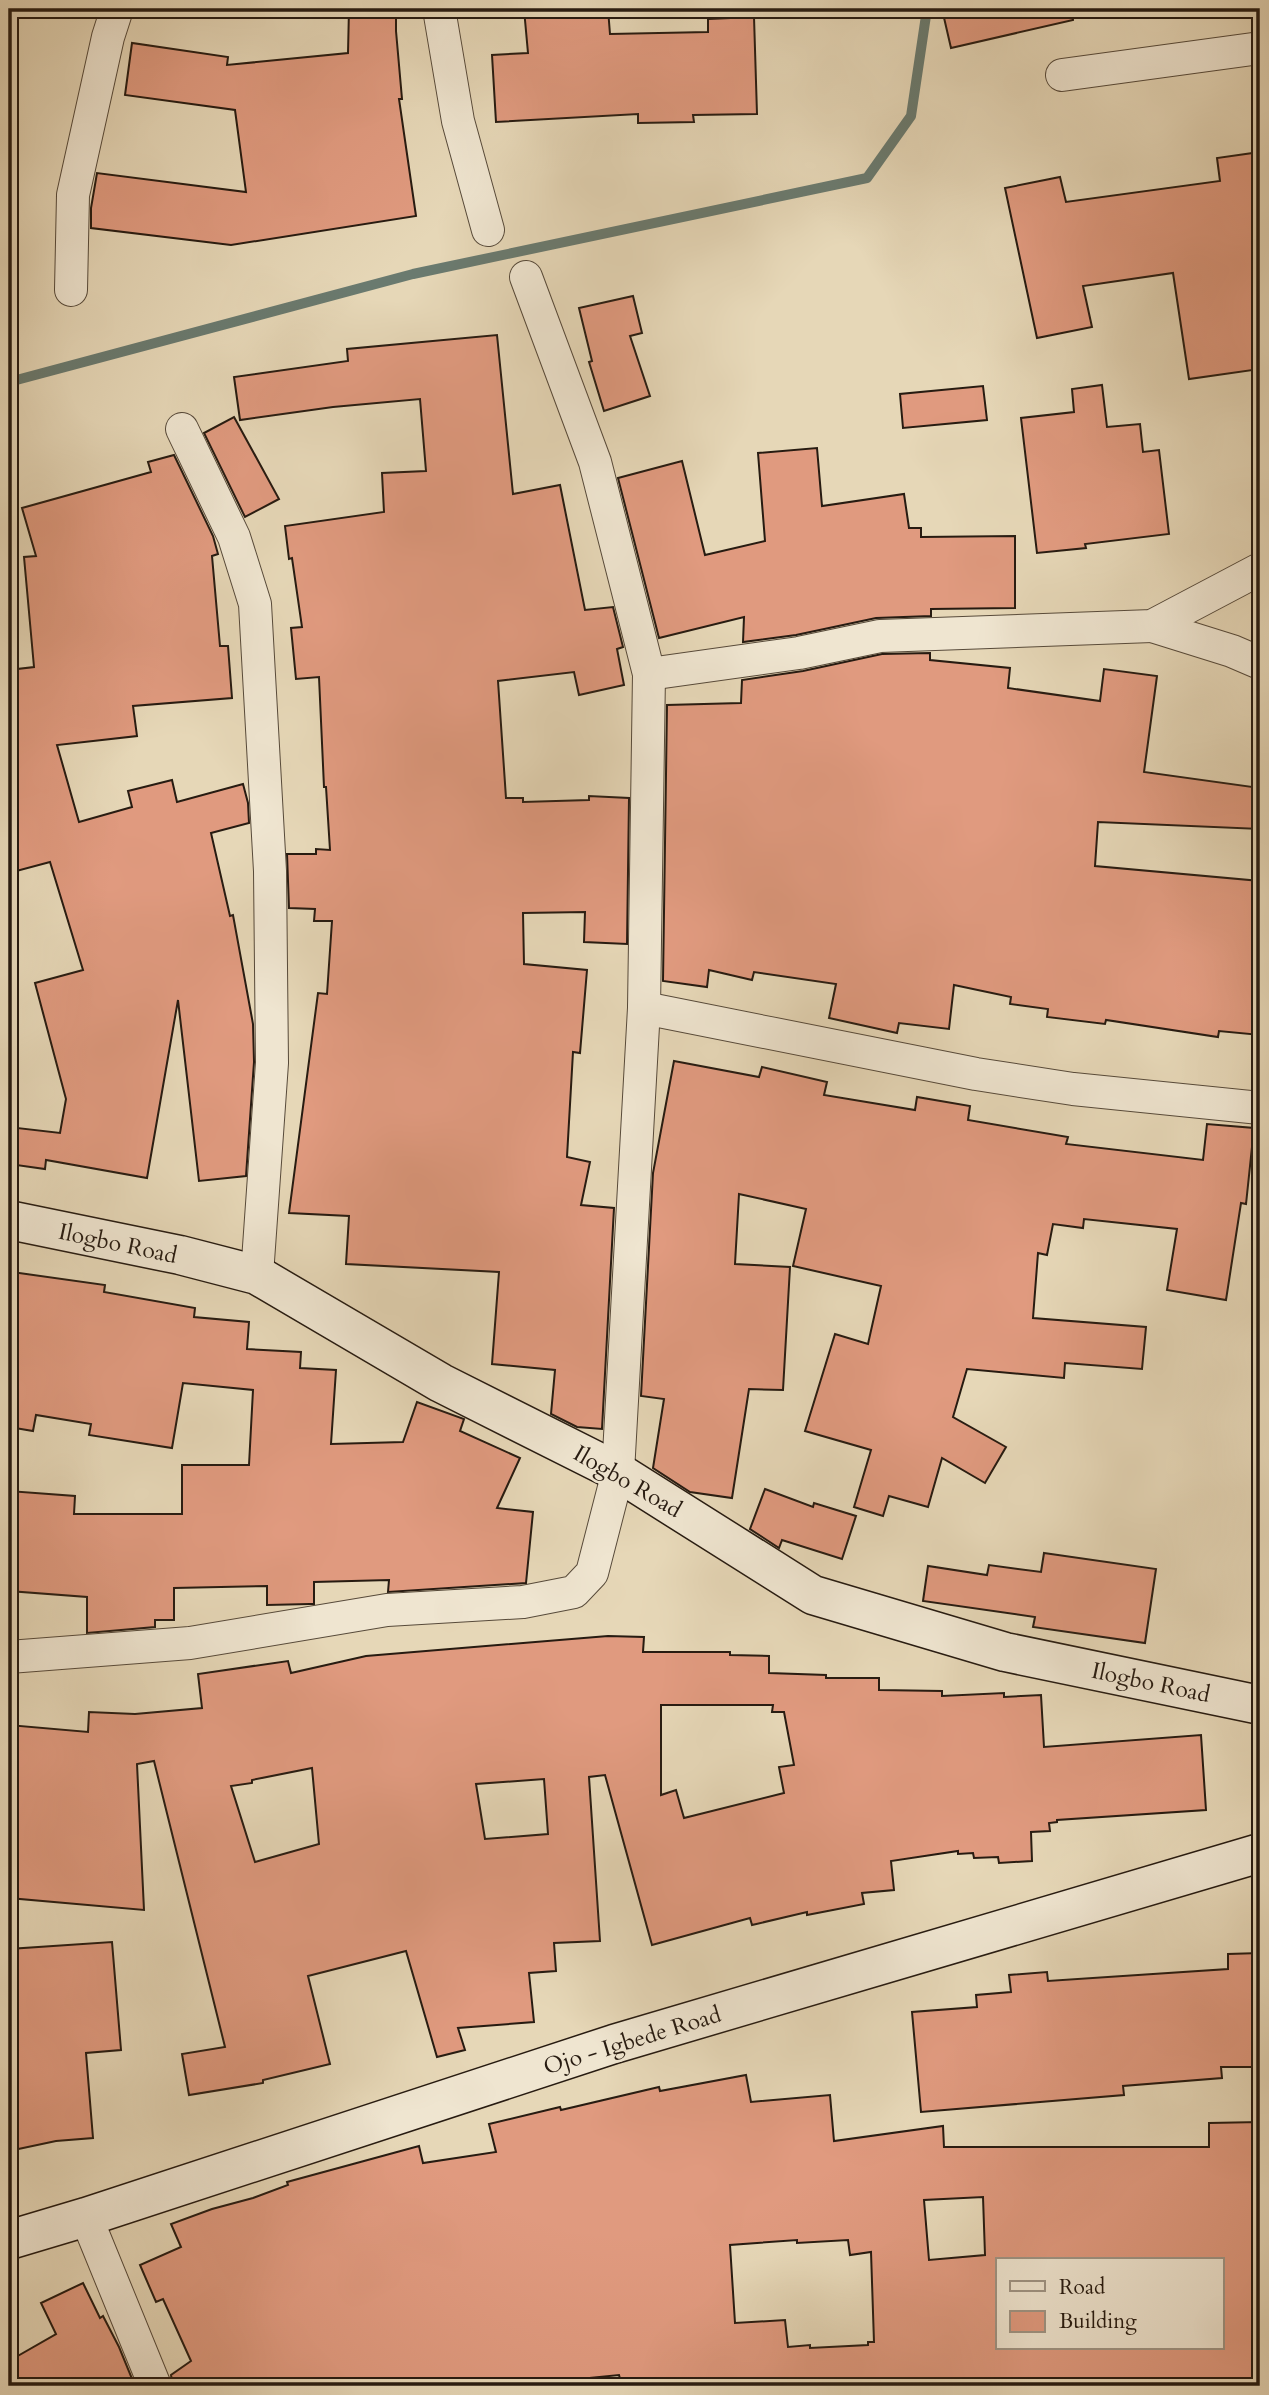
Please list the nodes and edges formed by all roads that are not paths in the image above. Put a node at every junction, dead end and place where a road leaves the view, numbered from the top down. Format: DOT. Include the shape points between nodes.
graph roads {
  1 [pos="117,9"];
  2 [pos="439,9"];
  3 [pos="1260,48"];
  4 [pos="1062,75"];
  5 [pos="488,230"];
  6 [pos="526,277"];
  7 [pos="71,290"];
  8 [pos="182,429"];
  9 [pos="1260,569"];
  10 [pos="1152,626"];
  11 [pos="1260,663"];
  12 [pos="649,674"];
  13 [pos="644,1008"];
  14 [pos="1260,1108"];
  15 [pos="9,1220"];
  16 [pos="257,1275"];
  17 [pos="618,1472"];
  18 [pos="9,1657"];
  19 [pos="1260,1705"];
  20 [pos="1260,1853"];
  21 [pos="86,2217"];
  22 [pos="9,2240"];
  23 [pos="155,2386"];
  1 -- 7 [label="street" via="73,195"];
  2 -- 5 [label="street" via="458,121"];
  3 -- 4 [label="street"];
  6 -- 12 [label="street" via="595,462"];
  8 -- 16 [label="street" via="234,537 255,604 271,871 272,1050"];
  9 -- 10 [label="street"];
  10 -- 11 [label="street"];
  10 -- 12 [label="street" via="880,636 799,653"];
  12 -- 13 [label="street"];
  13 -- 14 [label="street" via="976,1074"];
  13 -- 17 [label="street"];
  15 -- 16 [label="main road, Ilogbo Road"];
  16 -- 17 [label="main road, Ilogbo Road" via="441,1383"];
  17 -- 18 [label="street" via="592,1573 575,1592 523,1602 387,1610 190,1643"];
  17 -- 19 [label="main road, Ilogbo Road" via="813,1595 1005,1652"];
  20 -- 21 [label="main road, Ojo - Igbede Road" via="614,2044"];
  21 -- 22 [label="main road, Ojo - Igbede Road"];
  21 -- 23 [label="street"];
}
